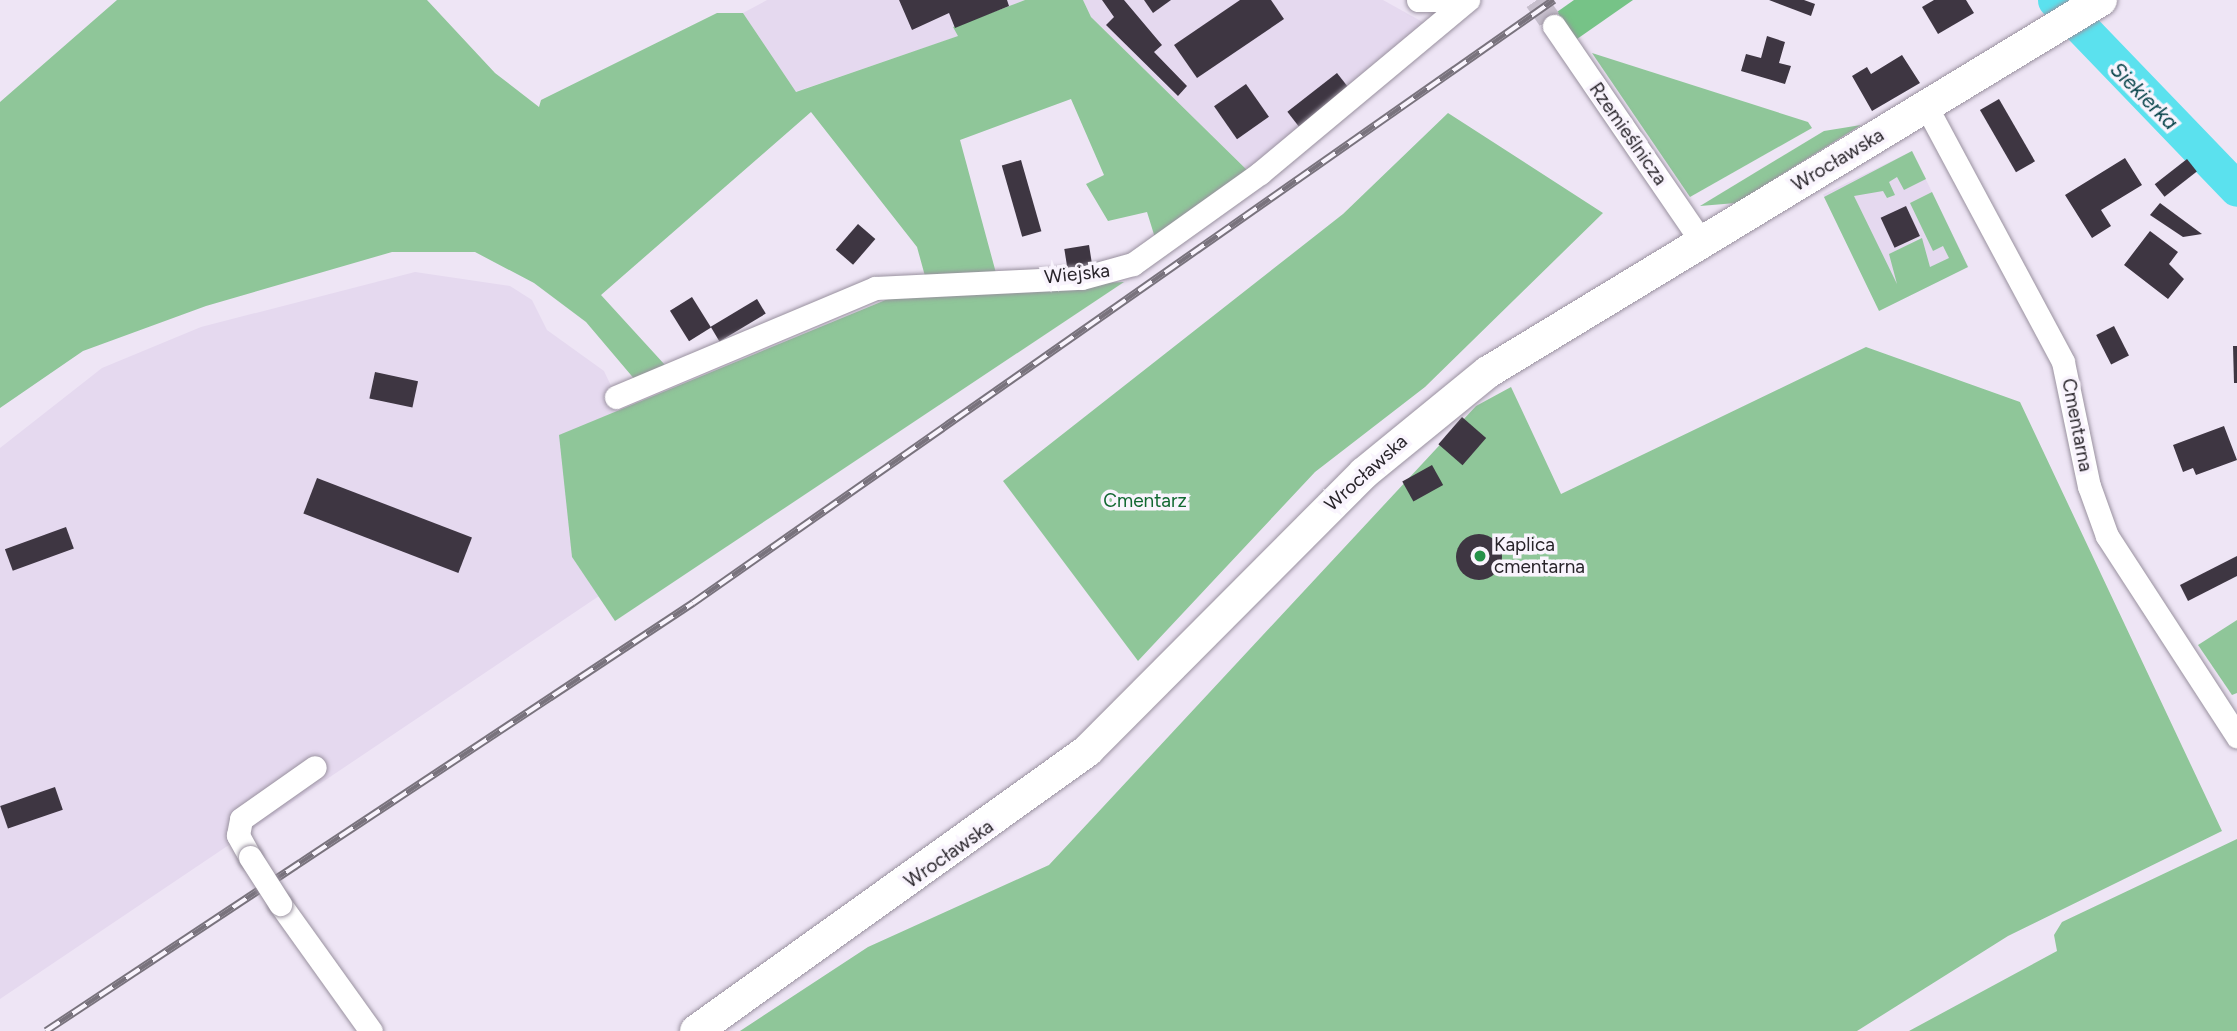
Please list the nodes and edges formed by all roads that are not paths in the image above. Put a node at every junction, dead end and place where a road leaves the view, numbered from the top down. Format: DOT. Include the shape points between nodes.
graph roads {
  1 [pos="1418,0"];
  2 [pos="1458,0"];
  3 [pos="1468,0"];
  4 [pos="2094,4"];
  5 [pos="1553,26"];
  6 [pos="1926,106"];
  7 [pos="1702,242"];
  8 [pos="616,397"];
  9 [pos="2237,736"];
  10 [pos="315,766"];
  11 [pos="371,1031"];
  12 [pos="696,1031"];
  1 -- 2 [label="street"];
  3 -- 8 [label="street, Wiejska" via="1260,173 1133,264 1082,278 875,288"];
  4 -- 6 [label="main road, Wrocławska"];
  5 -- 7 [label="street, Rzemieślnicza"];
  6 -- 7 [label="main road, Wrocławska"];
  6 -- 9 [label="street, Cmentarna" via="2063,362 2089,486 2107,536"];
  7 -- 12 [label="main road, Wrocławska" via="1488,372 1415,429 1316,519 1088,750"];
  10 -- 11 [label="street, bridge" via="241,819 238,835 280,904"];
}
